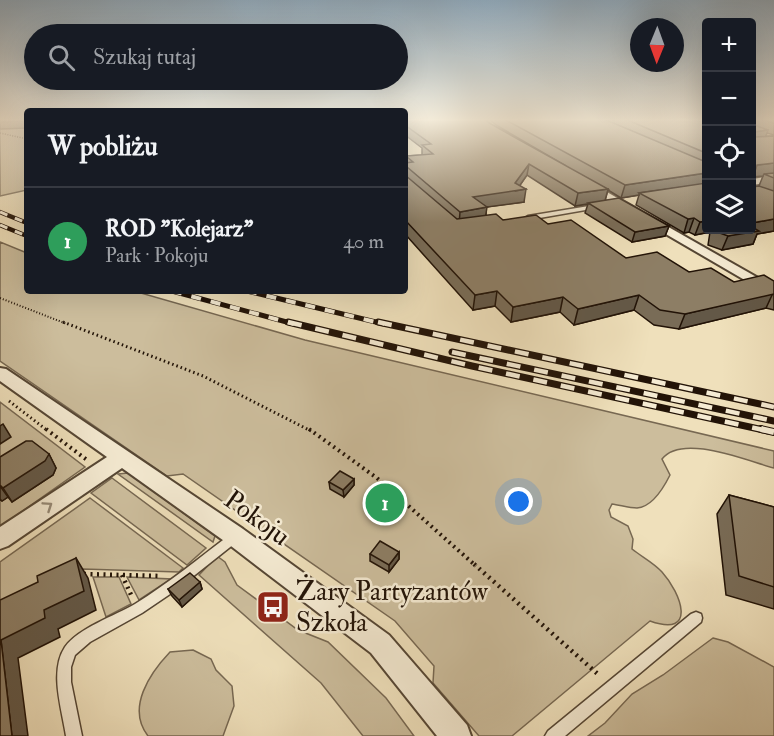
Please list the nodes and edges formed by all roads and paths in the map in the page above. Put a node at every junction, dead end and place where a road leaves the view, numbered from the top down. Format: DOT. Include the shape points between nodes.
graph roads {
  1 [pos="774,179"];
  2 [pos="581,181"];
  3 [pos="756,181"];
  4 [pos="641,200"];
  5 [pos="619,203"];
  6 [pos="522,219"];
  7 [pos="774,293"];
  8 [pos="0,298"];
  9 [pos="0,373"];
  10 [pos="8,400"];
  11 [pos="121,458"];
  12 [pos="101,470"];
  13 [pos="235,536"];
  14 [pos="0,539"];
  15 [pos="122,575"];
  16 [pos="184,577"];
  17 [pos="74,579"];
  18 [pos="138,609"];
  19 [pos="696,618"];
  20 [pos="611,687"];
  21 [pos="74,736"];
  22 [pos="456,736"];
  23 [pos="553,736"];
  1 -- 3 [label="street"];
  2 -- 5 [label="street"];
  4 -- 5 [label="street"];
  5 -- 6 [label="lane"];
  5 -- 7 [label="street"];
  8 -- 20 [label="path" via="203,376 303,424 377,478"];
  9 -- 11 [label="street, Pokoju"];
  10 -- 12 [label="path"];
  11 -- 12 [label="street"];
  11 -- 13 [label="street, Pokoju"];
  14 -- 12 [label="street, one-way"];
  13 -- 16 [label="lane"];
  13 -- 22 [label="street, Pokoju" via="380,644"];
  15 -- 16 [label="path"];
  15 -- 17 [label="path" via="84,574"];
  15 -- 18 [label="path"];
  16 -- 18 [label="lane"];
  18 -- 21 [label="lane" via="85,637 70,651 64,682"];
  19 -- 20 [label="lane"];
  20 -- 23 [label="lane"];
}
